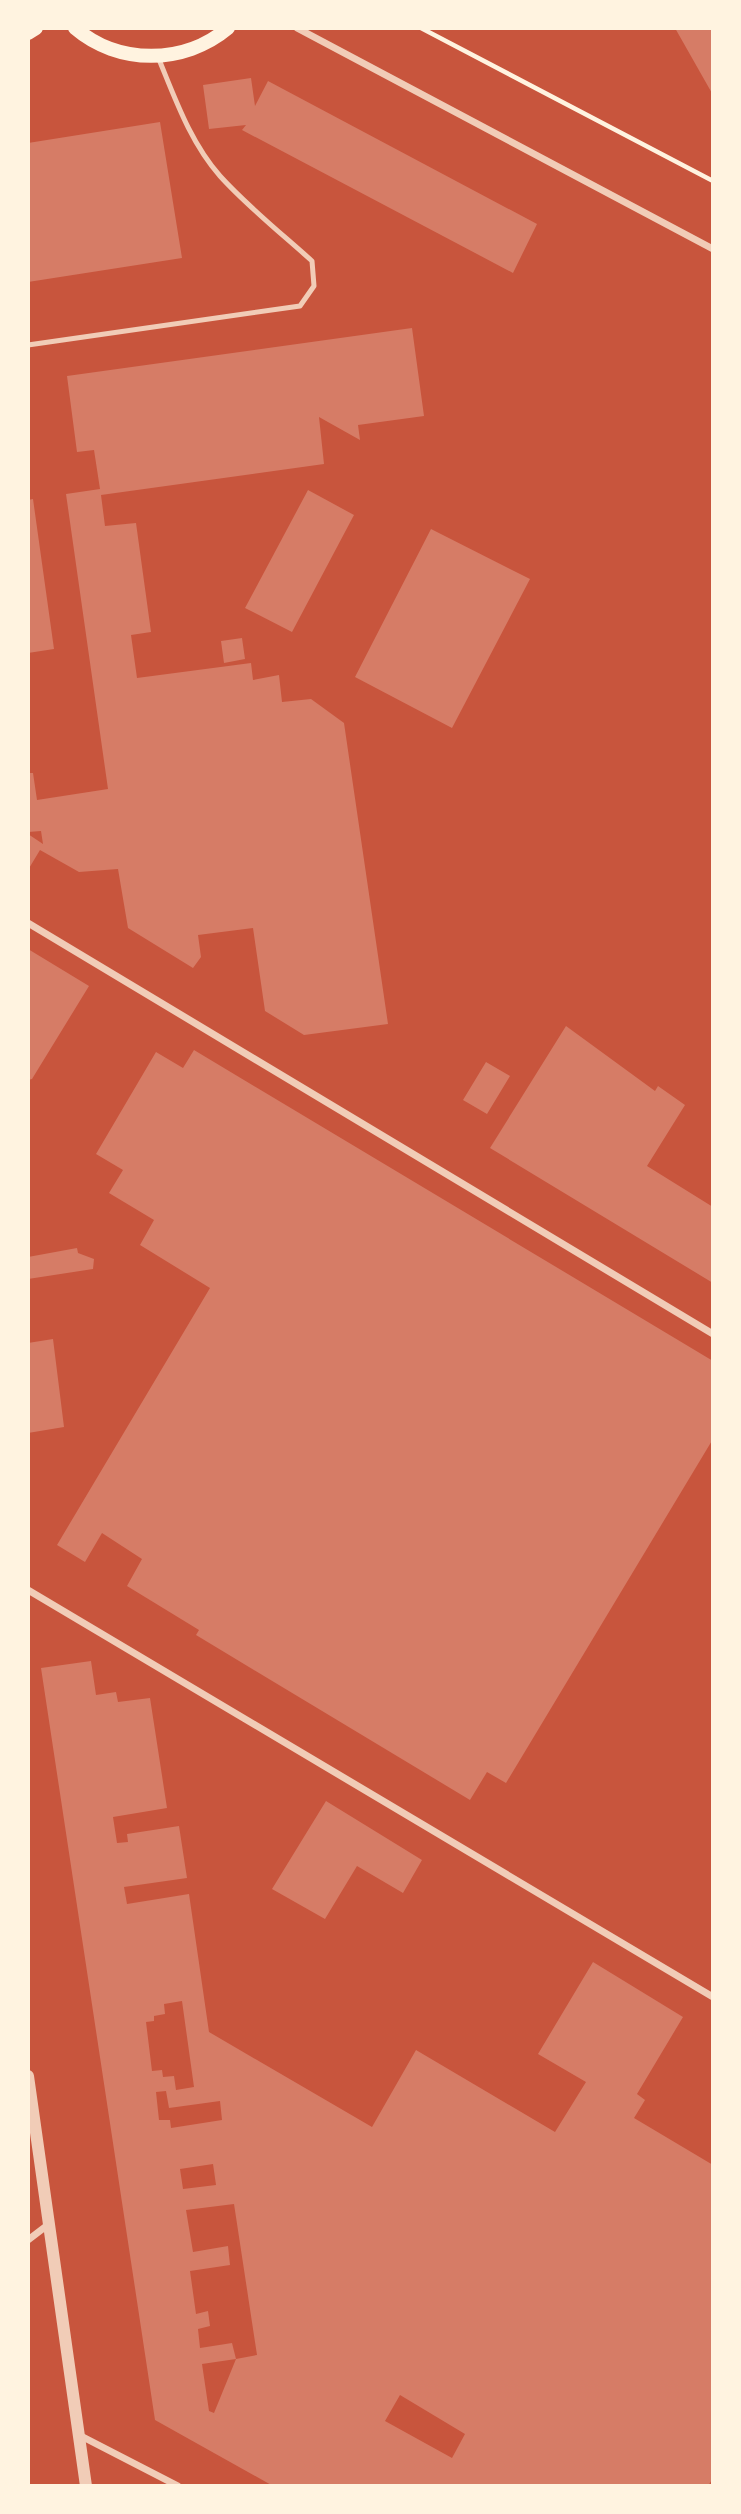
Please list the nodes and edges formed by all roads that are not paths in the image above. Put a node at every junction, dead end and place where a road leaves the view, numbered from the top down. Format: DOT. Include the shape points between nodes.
graph roads {
  1 [pos="36,28"];
  2 [pos="75,28"];
  3 [pos="228,28"];
  4 [pos="297,28"];
  5 [pos="28,33"];
  6 [pos="158,57"];
  7 [pos="713,249"];
  8 [pos="28,345"];
  9 [pos="28,923"];
  10 [pos="713,1334"];
  11 [pos="28,1590"];
  12 [pos="713,1997"];
  13 [pos="28,2076"];
  14 [pos="49,2224"];
  15 [pos="28,2240"];
  16 [pos="79,2435"];
  17 [pos="86,2486"];
  18 [pos="178,2486"];
  1 -- 5 [label="main road"];
  2 -- 6 [label="main road" via="88,39 122,53"];
  3 -- 6 [label="main road" via="194,49"];
  4 -- 7 [label="street"];
  6 -- 8 [label="lane" via="180,113 202,151 220,176 312,261 314,286 300,306"];
  9 -- 10 [label="street"];
  11 -- 12 [label="street"];
  13 -- 14 [label="street"];
  14 -- 15 [label="street"];
  14 -- 16 [label="street"];
  16 -- 17 [label="street"];
  16 -- 18 [label="street"];
}
